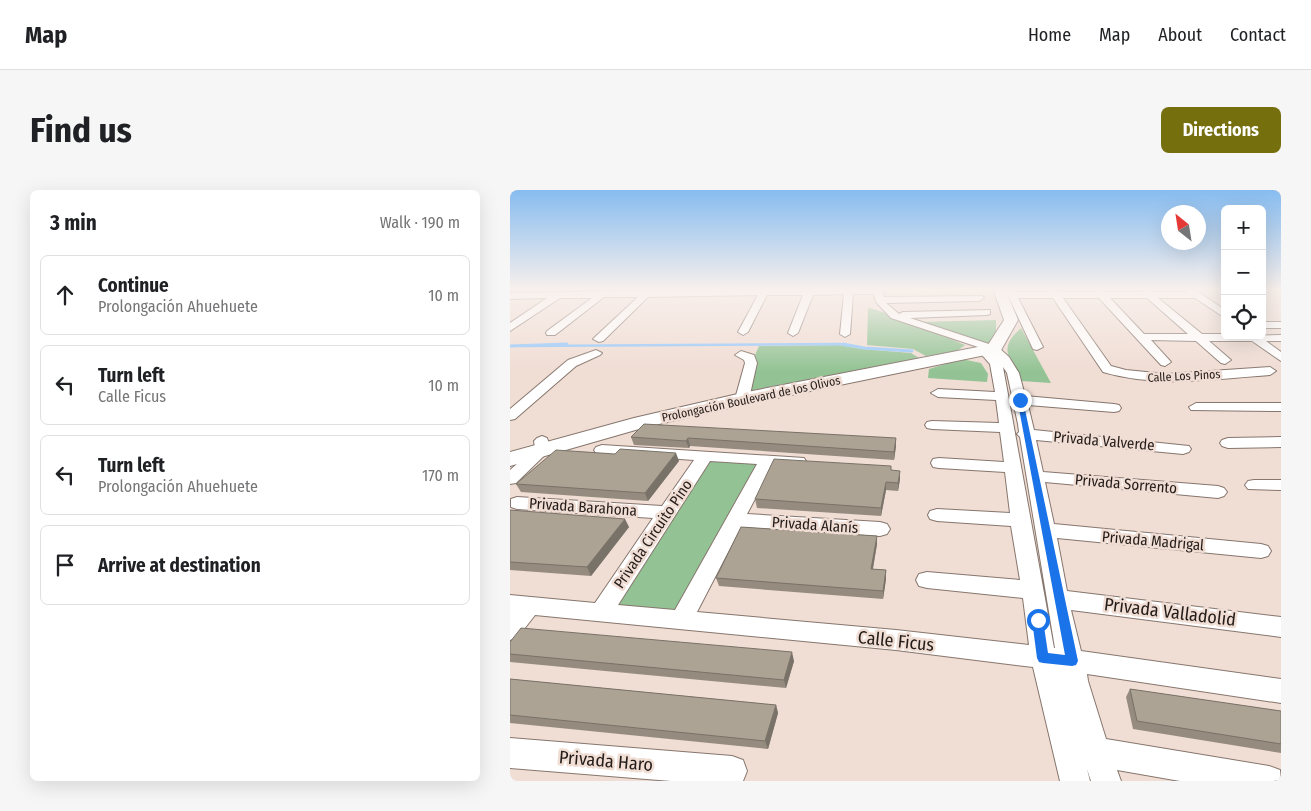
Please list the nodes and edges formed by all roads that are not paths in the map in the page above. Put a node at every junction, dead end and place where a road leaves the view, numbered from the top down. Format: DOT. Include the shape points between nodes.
graph roads {
  1 [pos="527,317"];
  2 [pos="573,317"];
  3 [pos="623,317"];
  4 [pos="752,317"];
  5 [pos="799,317"];
  6 [pos="847,317"];
  7 [pos="897,317"];
  8 [pos="1010,317"];
  9 [pos="1023,317"];
  10 [pos="1071,317"];
  11 [pos="1122,317"];
  12 [pos="1173,317"];
  13 [pos="1266,325"];
  14 [pos="1281,325"];
  15 [pos="510,328"];
  16 [pos="744,332"];
  17 [pos="551,333"];
  18 [pos="793,333"];
  19 [pos="845,334"];
  20 [pos="1141,337"];
  21 [pos="1266,337"];
  22 [pos="1197,338"];
  23 [pos="1221,338"];
  24 [pos="1281,338"];
  25 [pos="599,340"];
  26 [pos="1257,340"];
  27 [pos="986,347"];
  28 [pos="1037,347"];
  29 [pos="596,353"];
  30 [pos="741,354"];
  31 [pos="1281,357"];
  32 [pos="1225,360"];
  33 [pos="1165,362"];
  34 [pos="1270,371"];
  35 [pos="938,393"];
  36 [pos="742,396"];
  37 [pos="1011,398"];
  38 [pos="1196,407"];
  39 [pos="1281,407"];
  40 [pos="1114,408"];
  41 [pos="510,416"];
  42 [pos="932,425"];
  43 [pos="1016,431"];
  44 [pos="1281,442"];
  45 [pos="1228,443"];
  46 [pos="543,445"];
  47 [pos="1183,449"];
  48 [pos="602,450"];
  49 [pos="510,451"];
  50 [pos="699,455"];
  51 [pos="510,459"];
  52 [pos="775,459"];
  53 [pos="810,462"];
  54 [pos="939,463"];
  55 [pos="1013,468"];
  56 [pos="1034,476"];
  57 [pos="510,479"];
  58 [pos="1254,485"];
  59 [pos="1281,485"];
  60 [pos="1218,492"];
  61 [pos="516,503"];
  62 [pos="658,512"];
  63 [pos="937,516"];
  64 [pos="742,520"];
  65 [pos="1020,520"];
  66 [pos="880,529"];
  67 [pos="1045,530"];
  68 [pos="1261,550"];
  69 [pos="928,580"];
  70 [pos="1033,590"];
  71 [pos="1058,599"];
  72 [pos="519,605"];
  73 [pos="600,612"];
  74 [pos="681,620"];
  75 [pos="1281,627"];
  76 [pos="510,630"];
  77 [pos="1043,658"];
  78 [pos="1072,661"];
  79 [pos="1281,691"];
  80 [pos="1066,747"];
  81 [pos="1095,752"];
  82 [pos="510,753"];
  83 [pos="732,771"];
  84 [pos="1075,781"];
  85 [pos="1106,781"];
  86 [pos="1269,781"];
  1 -- 15 [label="street"];
  2 -- 17 [label="street"];
  3 -- 25 [label="street"];
  4 -- 16 [label="street"];
  5 -- 18 [label="street"];
  6 -- 19 [label="street"];
  7 -- 27 [label="street"];
  8 -- 27 [label="street" via="1011,320"];
  9 -- 28 [label="street"];
  10 -- 34 [label="street, Calle Los Pinos" via="1107,369 1119,374 1147,378"];
  11 -- 20 [label="street"];
  12 -- 22 [label="street"];
  13 -- 14 [label="street"];
  20 -- 22 [label="street"];
  20 -- 33 [label="street"];
  21 -- 24 [label="street"];
  22 -- 23 [label="street"];
  22 -- 32 [label="street"];
  26 -- 31 [label="street"];
  27 -- 36 [label="street, Prolongación Boulevard de los Olivos"];
  27 -- 37 [label="street"];
  29 -- 41 [label="street" via="572,363"];
  30 -- 36 [label="street" via="750,358 751,363"];
  35 -- 37 [label="street"];
  36 -- 46 [label="street, Prolongación Boulevard de los Olivos"];
  37 -- 40 [label="street"];
  37 -- 43 [label="street"];
  38 -- 39 [label="street"];
  42 -- 43 [label="street, Privada Valverde"];
  43 -- 47 [label="street, Privada Valverde"];
  43 -- 55 [label="street"];
  43 -- 56 [label="street"];
  44 -- 45 [label="street"];
  46 -- 49 [label="street, Prolongación Boulevard de los Olivos"];
  46 -- 51 [label="street, Prolongación Boulevard de los Olivos"];
  46 -- 57 [label="street"];
  48 -- 50 [label="street"];
  50 -- 52 [label="street"];
  50 -- 62 [label="street, Privada Circuito Pino"];
  52 -- 53 [label="street"];
  52 -- 64 [label="street"];
  54 -- 55 [label="street"];
  55 -- 65 [label="street"];
  56 -- 60 [label="street, Privada Sorrento"];
  56 -- 67 [label="street"];
  58 -- 59 [label="street"];
  61 -- 62 [label="street, Privada Barahona"];
  62 -- 73 [label="street, Privada Circuito Pino"];
  63 -- 65 [label="street"];
  64 -- 66 [label="street, Privada Alanís"];
  64 -- 74 [label="street"];
  65 -- 70 [label="street"];
  67 -- 68 [label="street, Privada Madrigal"];
  67 -- 71 [label="street"];
  69 -- 70 [label="street"];
  70 -- 77 [label="street"];
  71 -- 75 [label="street, Privada Valladolid"];
  71 -- 78 [label="street"];
  72 -- 73 [label="street, Calle Ficus"];
  72 -- 76 [label="street"];
  73 -- 74 [label="street, Calle Ficus"];
  74 -- 77 [label="street, Calle Ficus" via="896,640"];
  77 -- 78 [label="street, Calle Ficus"];
  77 -- 80 [label="street"];
  78 -- 79 [label="street, Calle Ficus"];
  78 -- 81 [label="street"];
  80 -- 81 [label="street"];
  80 -- 84 [label="street"];
  81 -- 85 [label="street"];
  81 -- 86 [label="street"];
  82 -- 83 [label="street, Privada Haro"];
}
